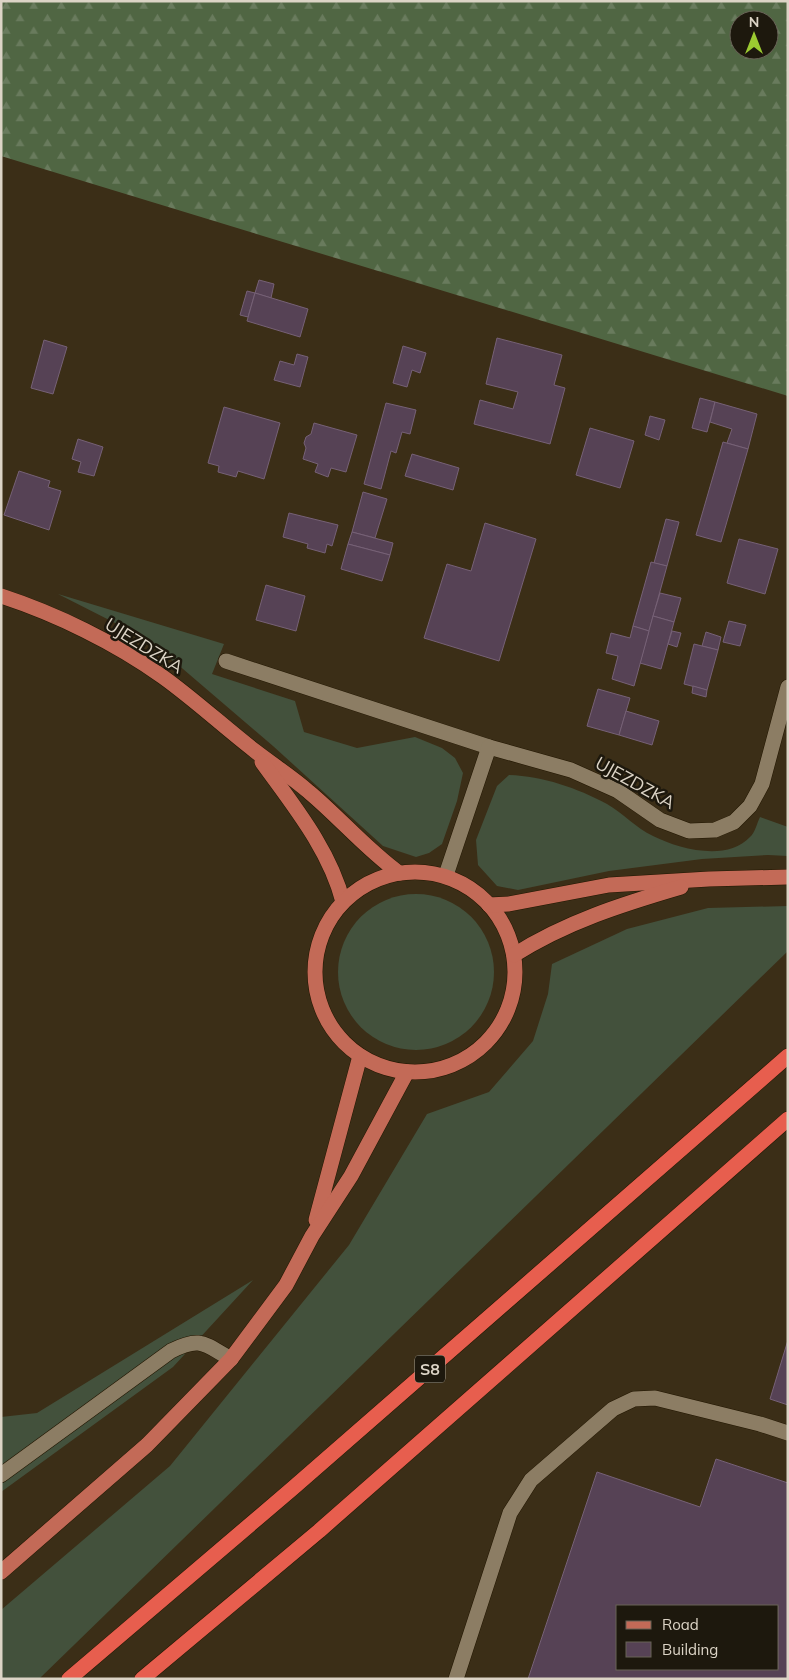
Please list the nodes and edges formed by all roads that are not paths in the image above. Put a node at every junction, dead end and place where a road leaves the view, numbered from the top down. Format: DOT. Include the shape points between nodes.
graph roads {
  1 [pos="1,596"];
  2 [pos="226,661"];
  3 [pos="788,687"];
  4 [pos="490,747"];
  5 [pos="254,750"];
  6 [pos="399,873"];
  7 [pos="446,875"];
  8 [pos="788,877"];
  9 [pos="709,878"];
  10 [pos="343,902"];
  11 [pos="490,905"];
  12 [pos="514,956"];
  13 [pos="360,1056"];
  14 [pos="788,1056"];
  15 [pos="408,1072"];
  16 [pos="788,1119"];
  17 [pos="312,1236"];
  18 [pos="231,1359"];
  19 [pos="788,1433"];
  20 [pos="1,1476"];
  21 [pos="1,1572"];
  22 [pos="69,1679"];
  23 [pos="142,1679"];
  24 [pos="456,1679"];
  1 -- 5 [label="main road, UJEZDZKA" via="73,625 148,667 206,709"];
  2 -- 4 [label="street, UJEZDZKA"];
  3 -- 4 [label="street, UJEZDZKA" via="762,784 750,806 734,822 715,830 689,831 660,820 618,791 571,770"];
  4 -- 7 [label="street"];
  5 -- 6 [label="main road, UJEZDZKA" via="310,792"];
  5 -- 10 [label="main road, UJEZDZKA" via="298,811 331,866"];
  6 -- 7 [label="main road"];
  6 -- 10 [label="main road" via="379,878"];
  7 -- 11 [label="main road" via="467,886"];
  8 -- 9 [label="main road"];
  9 -- 11 [label="main road" via="609,885"];
  9 -- 12 [label="main road" via="612,908 562,928"];
  10 -- 13 [label="main road" via="326,926 319,944 315,983 323,1011 338,1036"];
  11 -- 12 [label="main road" via="506,928"];
  12 -- 15 [label="main road" via="516,978 512,1001 490,1040 452,1066"];
  13 -- 15 [label="main road" via="382,1067"];
  13 -- 17 [label="main road"];
  14 -- 22 [label="highway, S8"];
  15 -- 17 [label="main road" via="351,1176"];
  16 -- 23 [label="highway" via="319,1531"];
  17 -- 18 [label="main road" via="286,1285"];
  18 -- 20 [label="street" via="202,1342 188,1343 171,1351"];
  18 -- 21 [label="main road" via="147,1445"];
  19 -- 24 [label="street" via="655,1398 634,1399 613,1409 531,1480 510,1513"];
}
